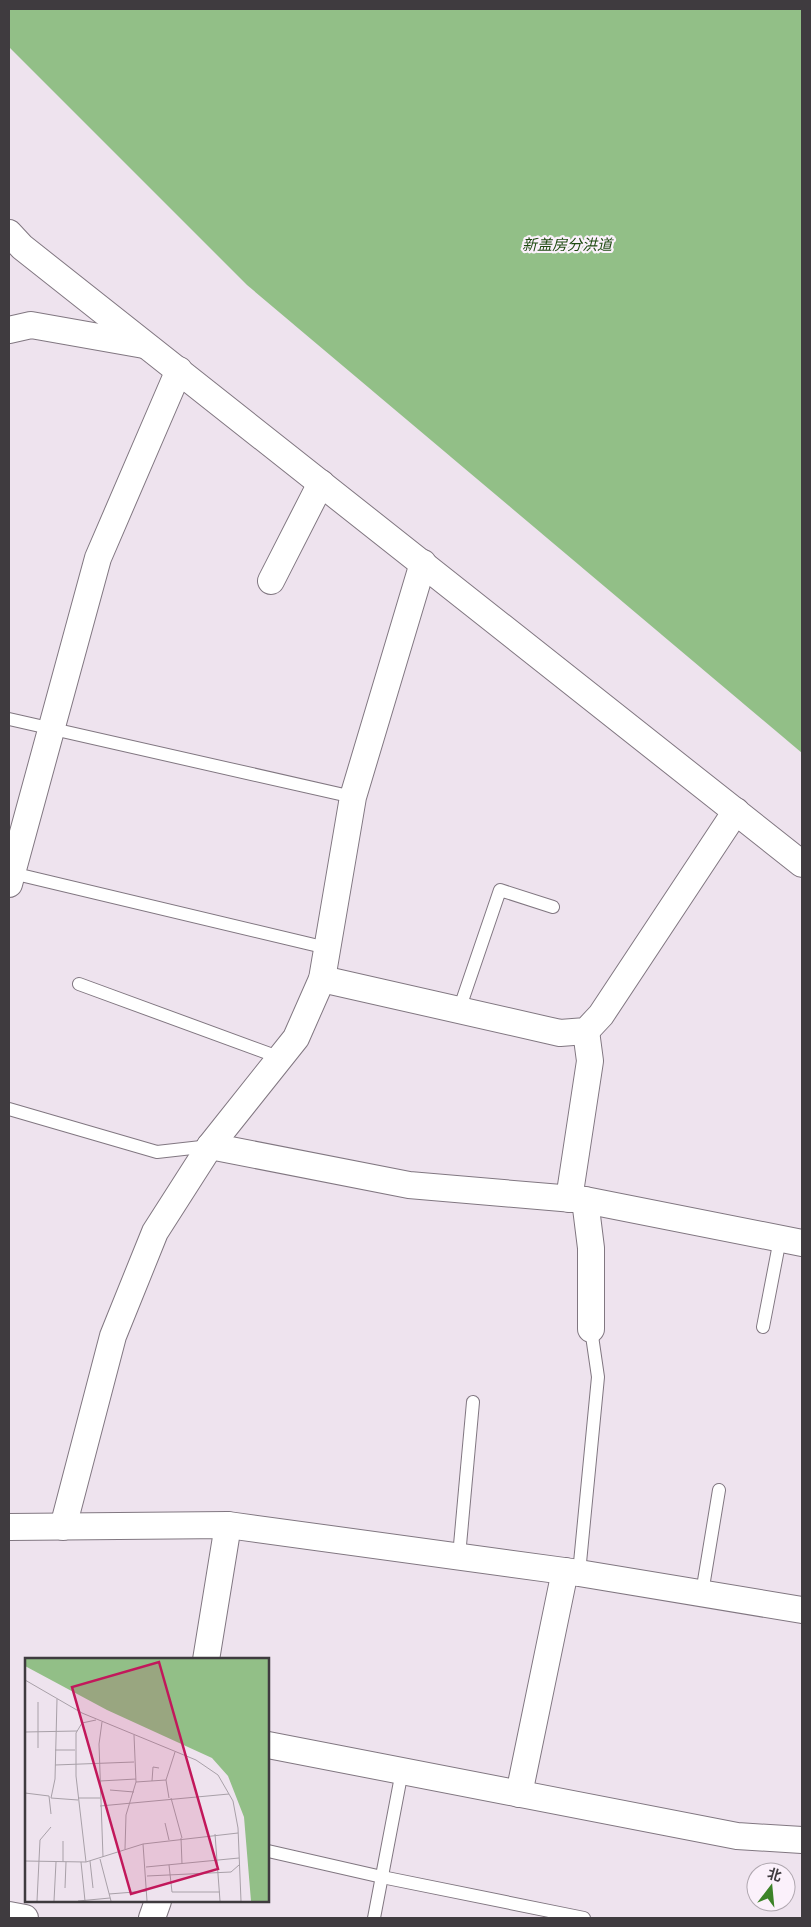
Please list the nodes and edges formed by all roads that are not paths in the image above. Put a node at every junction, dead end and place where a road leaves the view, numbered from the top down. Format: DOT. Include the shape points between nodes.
graph roads {
  1 [pos="9,233"];
  2 [pos="9,330"];
  3 [pos="147,345"];
  4 [pos="178,370"];
  5 [pos="321,483"];
  6 [pos="423,563"];
  7 [pos="271,580"];
  8 [pos="9,719"];
  9 [pos="51,730"];
  10 [pos="353,797"];
  11 [pos="736,811"];
  12 [pos="802,864"];
  13 [pos="10,879"];
  14 [pos="553,907"];
  15 [pos="328,948"];
  16 [pos="322,978"];
  17 [pos="79,984"];
  18 [pos="459,1010"];
  19 [pos="586,1031"];
  20 [pos="281,1058"];
  21 [pos="9,1109"];
  22 [pos="210,1146"];
  23 [pos="577,1199"];
  24 [pos="791,1241"];
  25 [pos="763,1328"];
  26 [pos="591,1329"];
  27 [pos="473,1402"];
  28 [pos="719,1490"];
  29 [pos="228,1525"];
  30 [pos="9,1527"];
  31 [pos="63,1527"];
  32 [pos="459,1556"];
  33 [pos="572,1572"];
  34 [pos="702,1593"];
  35 [pos="802,1610"];
  36 [pos="206,1658"];
  37 [pos="269,1745"];
  38 [pos="402,1771"];
  39 [pos="519,1794"];
  40 [pos="802,1840"];
  41 [pos="269,1851"];
  42 [pos="382,1877"];
  43 [pos="158,1902"];
  44 [pos="9,1915"];
  45 [pos="25,1918"];
  46 [pos="152,1918"];
  47 [pos="374,1918"];
  48 [pos="584,1918"];
  1 -- 3 [label="street" via="22,247"];
  2 -- 3 [label="street" via="31,325"];
  3 -- 4 [label="street"];
  4 -- 5 [label="street"];
  4 -- 9 [label="street" via="98,558"];
  5 -- 6 [label="street"];
  5 -- 7 [label="street"];
  6 -- 10 [label="street"];
  6 -- 11 [label="street"];
  8 -- 9 [label="lane"];
  9 -- 10 [label="lane"];
  9 -- 13 [label="street"];
  10 -- 15 [label="street"];
  11 -- 12 [label="street"];
  11 -- 19 [label="street" via="601,1015"];
  13 -- 15 [label="lane"];
  14 -- 18 [label="lane" via="500,890"];
  15 -- 16 [label="street"];
  16 -- 18 [label="street"];
  16 -- 20 [label="street" via="296,1038"];
  17 -- 20 [label="lane"];
  18 -- 19 [label="street" via="560,1032"];
  19 -- 23 [label="street" via="590,1061"];
  20 -- 22 [label="street"];
  21 -- 22 [label="lane" via="157,1152"];
  22 -- 23 [label="street" via="409,1185"];
  22 -- 31 [label="street" via="155,1232 113,1336"];
  23 -- 24 [label="street"];
  23 -- 26 [label="street" via="591,1248"];
  24 -- 25 [label="lane"];
  26 -- 33 [label="lane" via="598,1377"];
  27 -- 32 [label="lane"];
  28 -- 34 [label="lane"];
  29 -- 31 [label="street"];
  29 -- 32 [label="street"];
  29 -- 36 [label="street"];
  30 -- 31 [label="street"];
  32 -- 33 [label="street"];
  33 -- 34 [label="street"];
  33 -- 39 [label="street"];
  34 -- 35 [label="street"];
  37 -- 38 [label="street"];
  38 -- 39 [label="street"];
  38 -- 42 [label="lane"];
  39 -- 40 [label="street" via="737,1836"];
  41 -- 42 [label="lane"];
  42 -- 47 [label="lane"];
  42 -- 48 [label="lane"];
  43 -- 46 [label="street"];
  44 -- 45 [label="street"];
}
